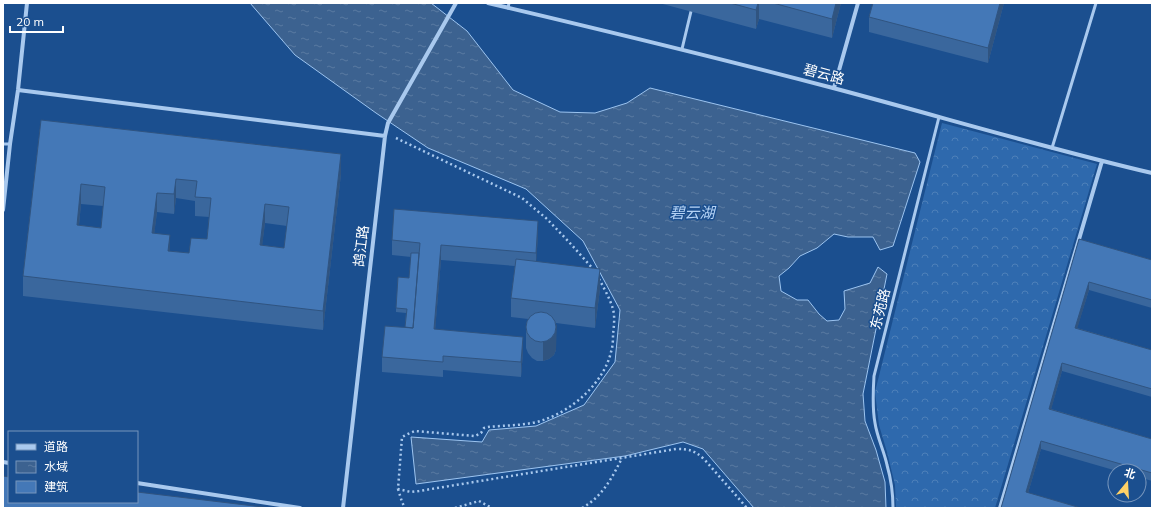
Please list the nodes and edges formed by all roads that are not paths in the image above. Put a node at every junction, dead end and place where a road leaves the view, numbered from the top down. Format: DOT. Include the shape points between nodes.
graph roads {
  1 [pos="27,3"];
  2 [pos="456,3"];
  3 [pos="488,3"];
  4 [pos="693,3"];
  5 [pos="858,3"];
  6 [pos="1096,3"];
  7 [pos="508,5"];
  8 [pos="682,49"];
  9 [pos="834,88"];
  10 [pos="18,90"];
  11 [pos="939,117"];
  12 [pos="385,136"];
  13 [pos="3,144"];
  14 [pos="10,144"];
  15 [pos="1052,148"];
  16 [pos="1102,161"];
  17 [pos="1152,173"];
  18 [pos="3,210"];
  19 [pos="138,483"];
  20 [pos="300,508"];
  21 [pos="342,508"];
  22 [pos="893,508"];
  23 [pos="1000,508"];
  1 -- 10 [label="street"];
  2 -- 12 [label="street, 鸪江路" via="388,123"];
  3 -- 7 [label="street, 碧云路"];
  4 -- 8 [label="lane"];
  5 -- 9 [label="street"];
  6 -- 15 [label="lane"];
  7 -- 8 [label="street, 碧云路"];
  8 -- 9 [label="street, 碧云路"];
  9 -- 11 [label="street, 碧云路"];
  10 -- 12 [label="street"];
  10 -- 14 [label="street"];
  11 -- 15 [label="street, 碧云路"];
  11 -- 22 [label="lane, 东苑路" via="874,376 875,424 887,465 893,493"];
  12 -- 21 [label="street, 鸪江路"];
  13 -- 14 [label="lane"];
  14 -- 18 [label="street"];
  15 -- 16 [label="street, 碧云路"];
  16 -- 17 [label="street, 碧云路"];
  16 -- 23 [label="street"];
  19 -- 20 [label="street"];
}
